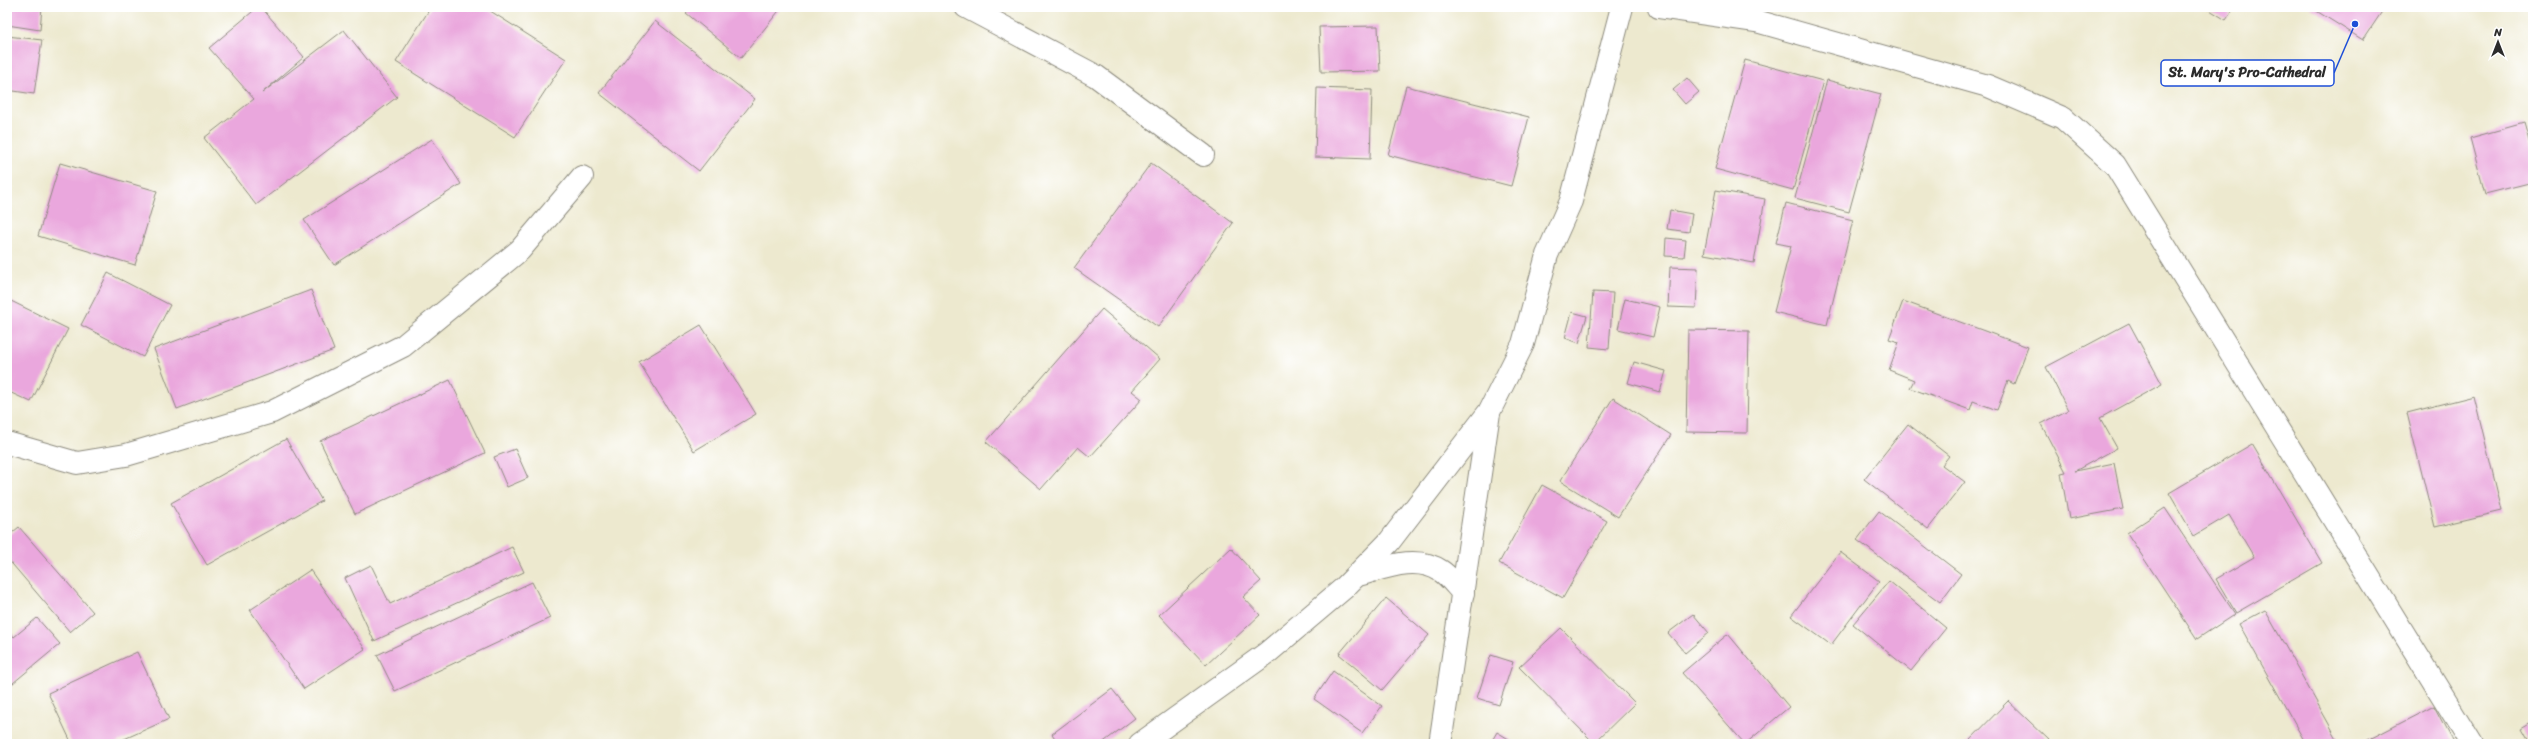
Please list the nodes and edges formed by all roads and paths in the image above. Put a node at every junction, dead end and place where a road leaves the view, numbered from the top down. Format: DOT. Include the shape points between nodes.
graph roads {
  1 [pos="966,7"];
  2 [pos="1622,7"];
  3 [pos="1659,7"];
  4 [pos="1204,155"];
  5 [pos="582,176"];
  6 [pos="1490,412"];
  7 [pos="7,443"];
  8 [pos="1357,575"];
  9 [pos="1463,593"];
  10 [pos="1140,744"];
  11 [pos="1440,744"];
  12 [pos="2472,744"];
  1 -- 4 [label="street" via="1096,76"];
  2 -- 6 [label="street" via="1571,201 1547,255 1523,344"];
  3 -- 12 [label="street" via="1756,21 1988,86 2064,118 2115,165"];
  5 -- 7 [label="street" via="520,250 403,346 272,412 126,455 77,463"];
  6 -- 8 [label="street" via="1389,542"];
  6 -- 9 [label="street"];
  8 -- 9 [label="street" via="1400,563 1421,563 1440,570"];
  8 -- 10 [label="street" via="1267,653"];
  9 -- 11 [label="street"];
}
